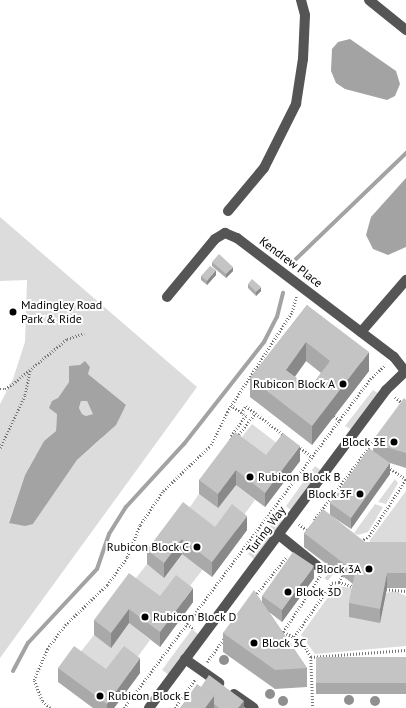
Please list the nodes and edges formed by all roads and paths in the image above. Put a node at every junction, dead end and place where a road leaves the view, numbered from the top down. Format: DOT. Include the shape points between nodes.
graph roads {
  1 [pos="301,0"];
  2 [pos="369,0"];
  3 [pos="406,30"];
  4 [pos="228,211"];
  5 [pos="406,280"];
  6 [pos="298,283"];
  7 [pos="167,297"];
  8 [pos="331,308"];
  9 [pos="323,319"];
  10 [pos="361,332"];
  11 [pos="84,333"];
  12 [pos="394,357"];
  13 [pos="30,369"];
  14 [pos="406,371"];
  15 [pos="0,389"];
  16 [pos="231,405"];
  17 [pos="241,413"];
  18 [pos="255,413"];
  19 [pos="334,416"];
  20 [pos="340,420"];
  21 [pos="289,439"];
  22 [pos="295,444"];
  23 [pos="0,448"];
  24 [pos="365,451"];
  25 [pos="370,454"];
  26 [pos="312,457"];
  27 [pos="381,462"];
  28 [pos="406,479"];
  29 [pos="320,513"];
  30 [pos="325,517"];
  31 [pos="278,535"];
  32 [pos="363,547"];
  33 [pos="316,568"];
  34 [pos="342,576"];
  35 [pos="339,582"];
  36 [pos="360,588"];
  37 [pos="374,589"];
  38 [pos="406,591"];
  39 [pos="276,626"];
  40 [pos="283,632"];
  41 [pos="294,637"];
  42 [pos="406,650"];
  43 [pos="311,657"];
  44 [pos="185,659"];
  45 [pos="50,708"];
  46 [pos="124,708"];
  47 [pos="148,708"];
  48 [pos="253,708"];
  49 [pos="313,708"];
  1 -- 4 [label="street" via="305,15 304,59 296,104 264,168"];
  2 -- 3 [label="street"];
  5 -- 10 [label="street"];
  6 -- 7 [label="street, Kendrew Place" via="237,238 224,232 215,239"];
  6 -- 8 [label="street, Kendrew Place"];
  6 -- 16 [label="path" via="292,312"];
  8 -- 9 [label="street"];
  8 -- 10 [label="street, Kendrew Place"];
  10 -- 12 [label="street, Kendrew Place"];
  11 -- 13 [label="path" via="67,339"];
  12 -- 14 [label="street, Kendrew Place"];
  12 -- 20 [label="path" via="370,379"];
  13 -- 15 [label="path" via="4,389"];
  13 -- 23 [label="path" via="25,395"];
  14 -- 31 [label="street, Turing Way" via="386,390"];
  16 -- 17 [label="path"];
  16 -- 45 [label="path" via="211,445 163,491 140,525 127,557 107,585 65,625 47,649 34,680 42,701"];
  17 -- 18 [label="path" via="246,406"];
  17 -- 18 [label="path" via="246,416 230,438 234,441"];
  18 -- 21 [label="path"];
  19 -- 20 [label="path"];
  20 -- 26 [label="path"];
  22 -- 26 [label="path"];
  24 -- 25 [label="path"];
  26 -- 46 [label="path"];
  27 -- 28 [label="path"];
  28 -- 32 [label="path" via="368,536 358,543"];
  29 -- 30 [label="path"];
  31 -- 33 [label="street"];
  31 -- 44 [label="street, Turing Way"];
  33 -- 40 [label="path" via="321,575"];
  34 -- 35 [label="path"];
  35 -- 36 [label="path"];
  35 -- 41 [label="path" via="332,583"];
  37 -- 38 [label="path"];
  39 -- 40 [label="path"];
  40 -- 41 [label="path"];
  41 -- 43 [label="path" via="306,648"];
  42 -- 43 [label="path"];
  43 -- 49 [label="path"];
  44 -- 47 [label="street, Turing Way"];
  44 -- 48 [label="street"];
}
